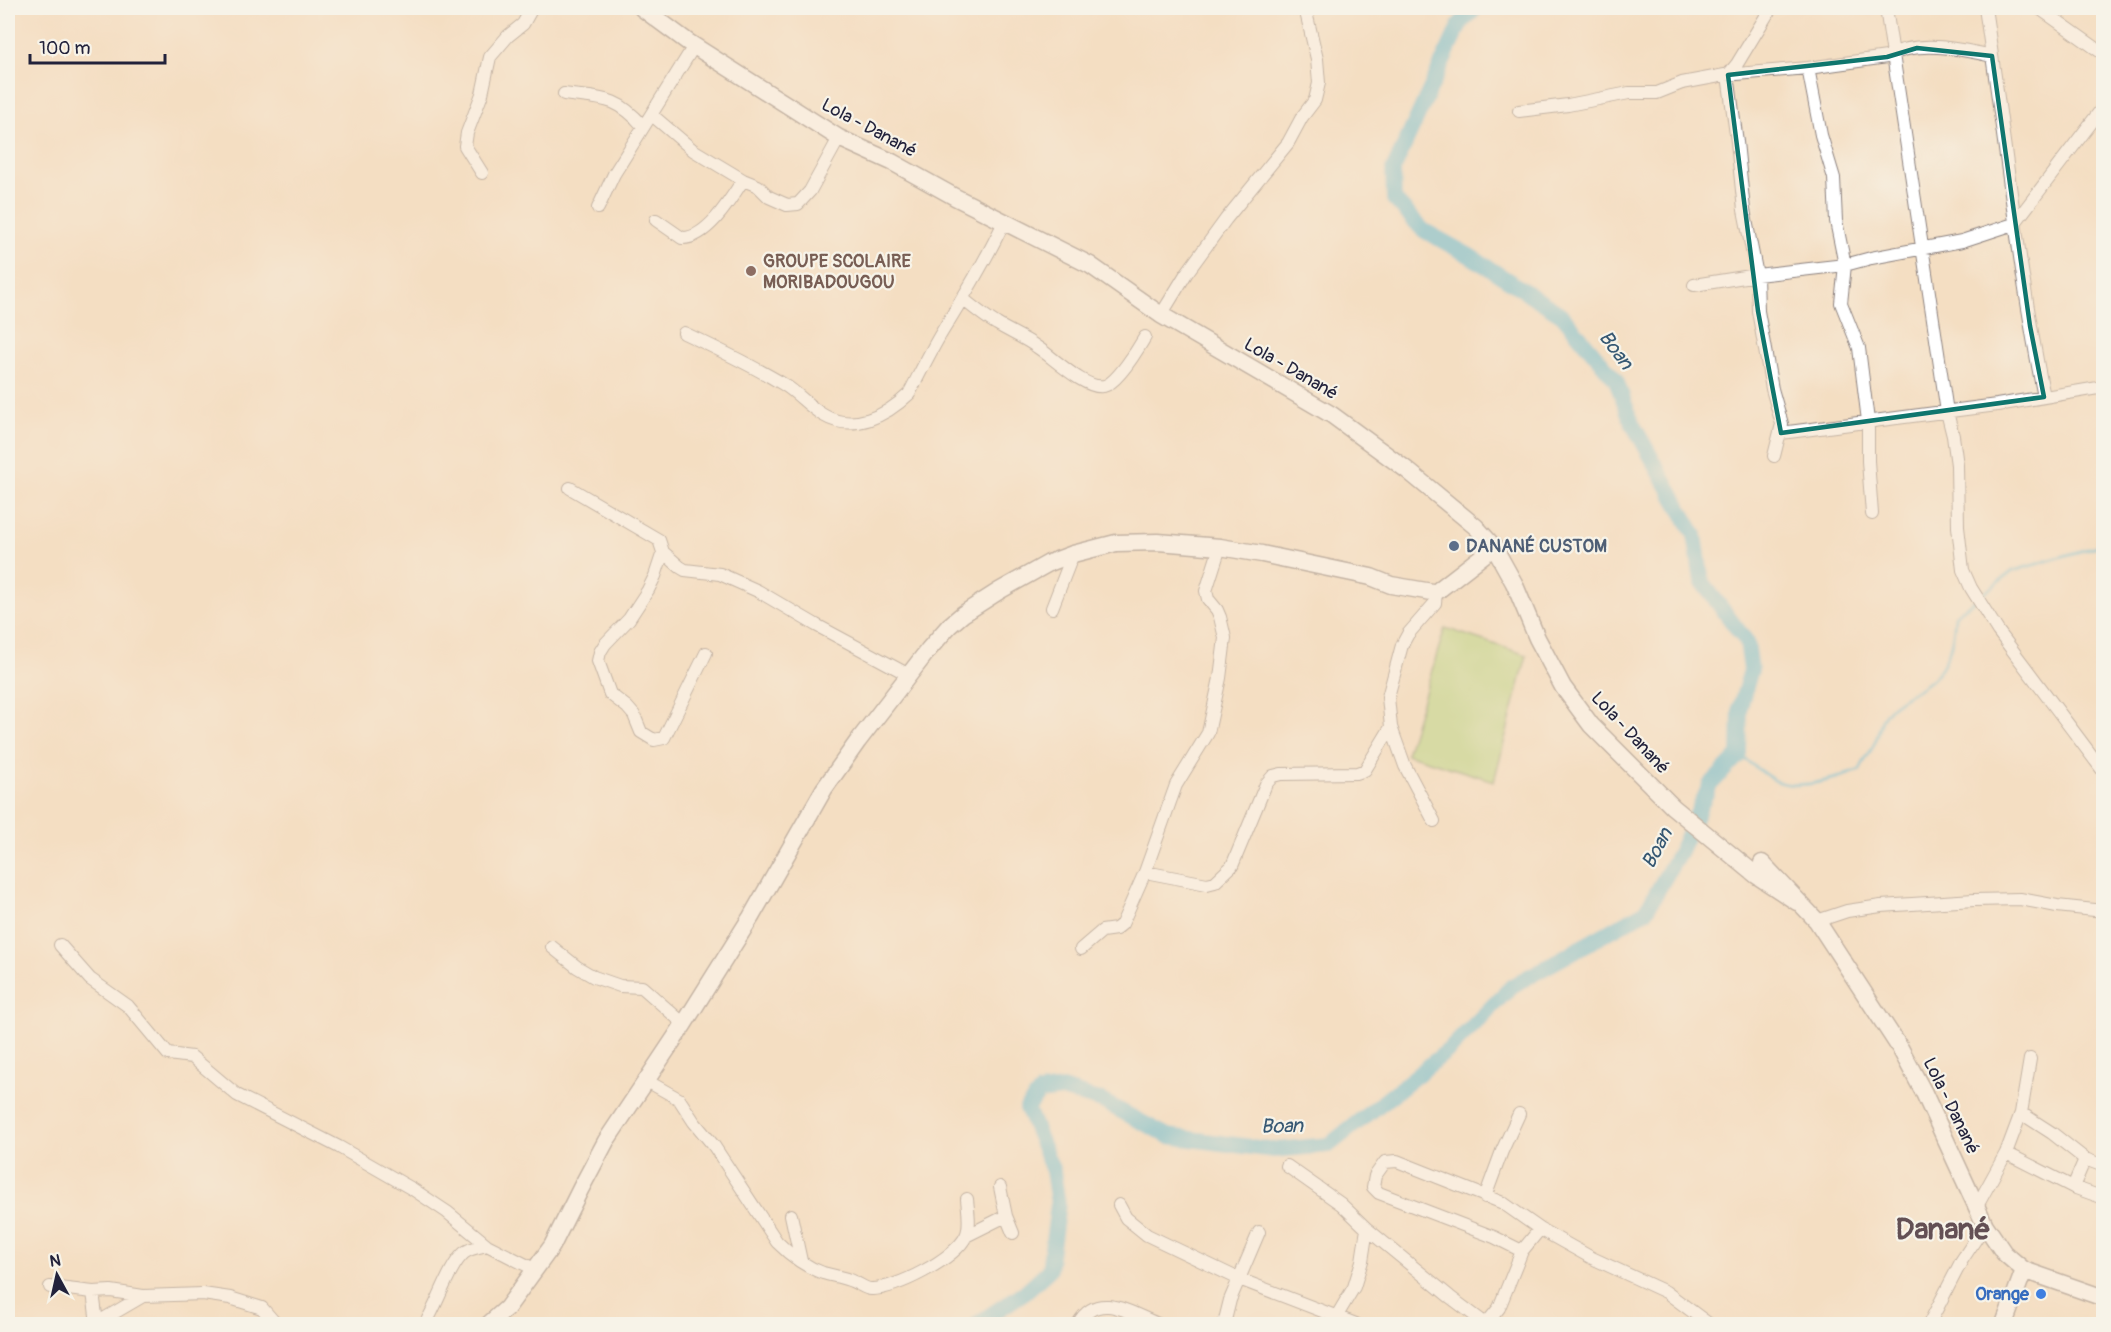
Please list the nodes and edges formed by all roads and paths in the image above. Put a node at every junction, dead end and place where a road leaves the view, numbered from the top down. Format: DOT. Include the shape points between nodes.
graph roads {
  1 [pos="532,8"];
  2 [pos="642,8"];
  3 [pos="1771,8"];
  4 [pos="1887,8"];
  5 [pos="1985,8"];
  6 [pos="2039,8"];
  7 [pos="1308,11"];
  8 [pos="694,46"];
  9 [pos="1894,53"];
  10 [pos="2103,54"];
  11 [pos="1992,56"];
  12 [pos="1808,68"];
  13 [pos="1728,75"];
  14 [pos="564,94"];
  15 [pos="2103,106"];
  16 [pos="1519,111"];
  17 [pos="652,115"];
  18 [pos="644,126"];
  19 [pos="839,138"];
  20 [pos="482,173"];
  21 [pos="743,180"];
  22 [pos="598,208"];
  23 [pos="656,220"];
  24 [pos="1004,222"];
  25 [pos="2014,224"];
  26 [pos="1924,249"];
  27 [pos="1845,265"];
  28 [pos="1756,275"];
  29 [pos="1694,285"];
  30 [pos="963,299"];
  31 [pos="1161,315"];
  32 [pos="684,333"];
  33 [pos="1145,337"];
  34 [pos="2103,387"];
  35 [pos="2044,397"];
  36 [pos="1947,412"];
  37 [pos="1868,421"];
  38 [pos="1781,433"];
  39 [pos="1774,456"];
  40 [pos="570,488"];
  41 [pos="1872,514"];
  42 [pos="1220,547"];
  43 [pos="1494,547"];
  44 [pos="663,552"];
  45 [pos="1073,554"];
  46 [pos="1436,592"];
  47 [pos="1052,608"];
  48 [pos="706,653"];
  49 [pos="909,675"];
  50 [pos="1390,728"];
  51 [pos="2103,771"];
  52 [pos="1434,821"];
  53 [pos="1762,863"];
  54 [pos="1145,872"];
  55 [pos="1797,902"];
  56 [pos="2103,911"];
  57 [pos="1817,921"];
  58 [pos="60,945"];
  59 [pos="552,947"];
  60 [pos="1081,949"];
  61 [pos="684,1024"];
  62 [pos="2030,1059"];
  63 [pos="647,1081"];
  64 [pos="2021,1113"];
  65 [pos="1519,1114"];
  66 [pos="2006,1153"];
  67 [pos="2085,1159"];
  68 [pos="1287,1166"];
  69 [pos="2103,1166"];
  70 [pos="1000,1187"];
  71 [pos="2073,1187"];
  72 [pos="1485,1197"];
  73 [pos="2103,1198"];
  74 [pos="967,1199"];
  75 [pos="1119,1206"];
  76 [pos="1977,1206"];
  77 [pos="791,1215"];
  78 [pos="1006,1216"];
  79 [pos="1985,1225"];
  80 [pos="1367,1229"];
  81 [pos="1540,1229"];
  82 [pos="1259,1232"];
  83 [pos="1013,1233"];
  84 [pos="966,1236"];
  85 [pos="487,1245"];
  86 [pos="1522,1251"];
  87 [pos="801,1261"];
  88 [pos="536,1270"];
  89 [pos="2024,1270"];
  90 [pos="1239,1279"];
  91 [pos="50,1287"];
  92 [pos="93,1292"];
  93 [pos="143,1296"];
  94 [pos="2103,1298"];
  95 [pos="1335,1321"];
  96 [pos="96,1324"];
  97 [pos="276,1324"];
  98 [pos="424,1324"];
  99 [pos="489,1324"];
  100 [pos="1078,1324"];
  101 [pos="1158,1324"];
  102 [pos="1224,1324"];
  103 [pos="1356,1324"];
  104 [pos="1486,1324"];
  105 [pos="1709,1324"];
  106 [pos="1929,1324"];
  107 [pos="2004,1324"];
  1 -- 20 [label="street" via="523,24 490,57 465,146"];
  2 -- 8 [label="main road, Lola - Danané"];
  3 -- 13 [label="street"];
  4 -- 9 [label="street"];
  5 -- 11 [label="street"];
  6 -- 10 [label="street"];
  7 -- 31 [label="street" via="1319,75 1315,100 1288,143 1186,274"];
  8 -- 17 [label="street"];
  8 -- 19 [label="main road, Lola - Danané"];
  9 -- 11 [label="street" via="1917,48 1953,48"];
  9 -- 12 [label="street"];
  9 -- 26 [label="street"];
  11 -- 25 [label="street"];
  12 -- 13 [label="street"];
  12 -- 27 [label="street" via="1834,178 1836,221"];
  13 -- 16 [label="street" via="1682,83 1657,93 1629,93"];
  13 -- 28 [label="street"];
  14 -- 18 [label="street" via="607,99 631,112"];
  15 -- 25 [label="street"];
  17 -- 18 [label="street"];
  17 -- 21 [label="street" via="693,150"];
  18 -- 22 [label="street"];
  19 -- 21 [label="street" via="815,183 798,204 769,197 758,186"];
  19 -- 24 [label="main road, Lola - Danané"];
  21 -- 23 [label="street" via="711,224 692,237 681,238"];
  24 -- 30 [label="street"];
  24 -- 31 [label="main road, Lola - Danané" via="1090,265"];
  25 -- 26 [label="street"];
  25 -- 35 [label="street"];
  26 -- 27 [label="street"];
  26 -- 36 [label="street"];
  27 -- 28 [label="street"];
  27 -- 37 [label="street" via="1842,303 1859,348"];
  28 -- 29 [label="street"];
  28 -- 38 [label="street" via="1758,310 1772,389 1781,416"];
  30 -- 32 [label="street" via="909,394 862,423 846,423 822,414 786,386"];
  30 -- 33 [label="street" via="1096,386 1106,386 1136,354"];
  31 -- 43 [label="main road, Lola - Danané" via="1332,415 1407,470"];
  34 -- 35 [label="street"];
  35 -- 36 [label="street"];
  36 -- 37 [label="street"];
  36 -- 51 [label="street" via="1957,465 1963,570 1998,631"];
  37 -- 38 [label="street"];
  37 -- 41 [label="street"];
  38 -- 39 [label="street"];
  40 -- 44 [label="street" via="659,540"];
  42 -- 45 [label="main road" via="1116,543"];
  42 -- 46 [label="main road"];
  42 -- 54 [label="street" via="1206,591 1220,617 1225,638 1213,714 1208,733 1176,785"];
  43 -- 46 [label="main road"];
  43 -- 55 [label="main road, Lola - Danané" via="1563,687 1591,725 1674,807 1756,875"];
  44 -- 48 [label="street" via="648,590 600,652 598,661 609,691 627,706 641,732 654,740 664,738"];
  44 -- 49 [label="street" via="685,570 720,574 758,591"];
  45 -- 47 [label="street"];
  45 -- 49 [label="main road" via="1049,563 963,614"];
  46 -- 50 [label="street" via="1435,603 1408,633 1398,656 1388,697"];
  49 -- 61 [label="main road" via="813,805 751,917"];
  50 -- 52 [label="street"];
  50 -- 54 [label="street" via="1365,770 1273,776 1266,784 1232,866 1215,882 1207,884"];
  53 -- 55 [label="main road, Lola - Danané"];
  54 -- 60 [label="street" via="1119,927 1102,931"];
  55 -- 57 [label="main road, Lola - Danané"];
  56 -- 57 [label="street" via="2020,899 1974,900 1881,906"];
  57 -- 76 [label="main road, Lola - Danané" via="1900,1048"];
  58 -- 85 [label="street" via="90,979 128,1006 168,1054 192,1057 237,1095 414,1190"];
  59 -- 61 [label="street" via="594,977 621,986 642,987"];
  61 -- 63 [label="main road"];
  62 -- 64 [label="street"];
  63 -- 87 [label="street" via="679,1099 777,1242"];
  63 -- 88 [label="main road" via="606,1141"];
  64 -- 66 [label="street"];
  64 -- 67 [label="street"];
  65 -- 72 [label="street"];
  66 -- 71 [label="street"];
  66 -- 76 [label="street"];
  67 -- 69 [label="street"];
  67 -- 71 [label="street"];
  68 -- 80 [label="street" via="1341,1204"];
  70 -- 78 [label="street"];
  71 -- 73 [label="street"];
  72 -- 81 [label="street" via="1503,1203"];
  72 -- 86 [label="street" via="1392,1160 1382,1165 1373,1184 1373,1190 1379,1193"];
  74 -- 84 [label="street"];
  75 -- 90 [label="street" via="1126,1218 1147,1235"];
  76 -- 79 [label="main road, Lola - Danané"];
  77 -- 87 [label="street"];
  78 -- 83 [label="street"];
  78 -- 84 [label="street"];
  79 -- 89 [label="main road, Lola - Danané" via="2004,1253"];
  79 -- 106 [label="street"];
  80 -- 95 [label="street" via="1354,1287"];
  80 -- 104 [label="street"];
  81 -- 86 [label="street"];
  81 -- 105 [label="street" via="1592,1258 1660,1288"];
  82 -- 90 [label="street"];
  84 -- 87 [label="street" via="928,1270 871,1289"];
  85 -- 88 [label="street"];
  85 -- 98 [label="street" via="467,1251 458,1261"];
  86 -- 104 [label="street" via="1499,1308"];
  88 -- 99 [label="main road" via="507,1308"];
  89 -- 94 [label="main road"];
  89 -- 107 [label="main road"];
  90 -- 95 [label="street"];
  90 -- 102 [label="street"];
  91 -- 92 [label="street"];
  92 -- 93 [label="street"];
  92 -- 96 [label="street"];
  93 -- 96 [label="street"];
  93 -- 97 [label="street" via="203,1294 230,1298 261,1308"];
  95 -- 103 [label="street"];
  100 -- 101 [label="street" via="1086,1313 1107,1305"];
}
